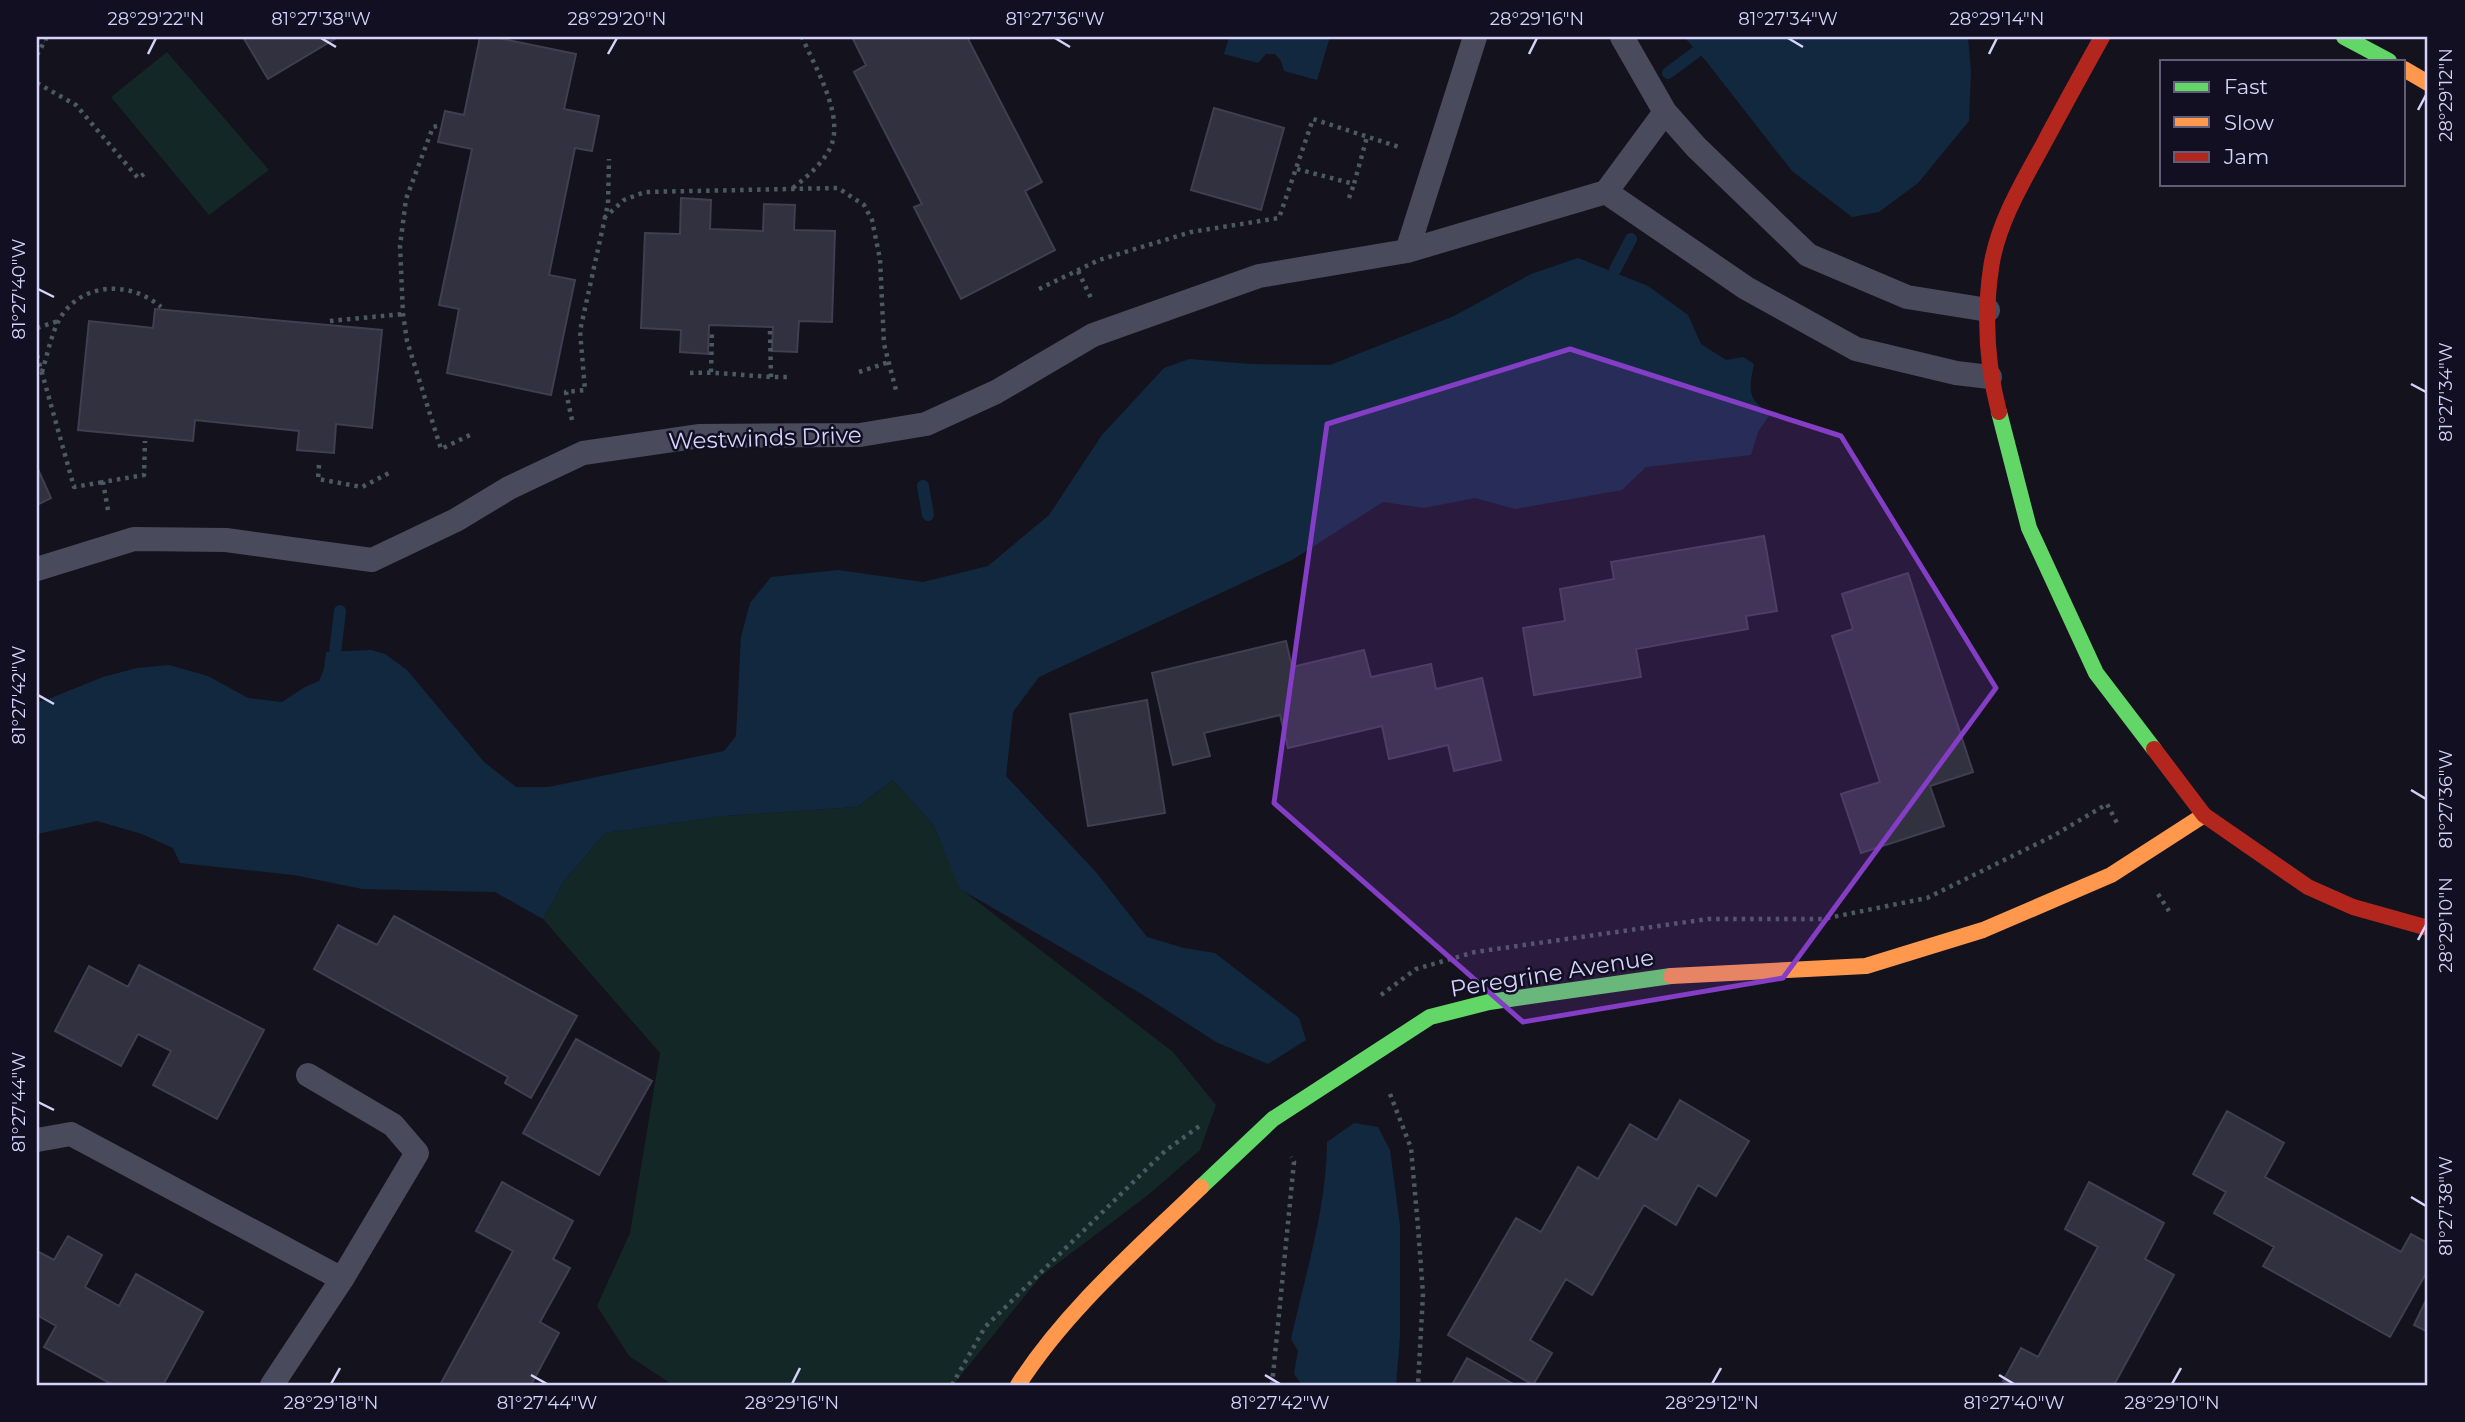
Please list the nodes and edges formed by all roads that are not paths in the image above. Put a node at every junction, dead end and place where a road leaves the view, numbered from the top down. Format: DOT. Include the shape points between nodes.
graph roads {
  1 [pos="1475,37"];
  2 [pos="1622,37"];
  3 [pos="2102,37"];
  4 [pos="2344,37"];
  5 [pos="2387,60"];
  6 [pos="2406,70"];
  7 [pos="2428,83"];
  8 [pos="1665,112"];
  9 [pos="1606,192"];
  10 [pos="1407,251"];
  11 [pos="1988,310"];
  12 [pos="1990,377"];
  13 [pos="37,569"];
  14 [pos="2204,815"];
  15 [pos="2428,928"];
  16 [pos="308,1075"];
  17 [pos="37,1140"];
  18 [pos="342,1279"];
  19 [pos="272,1385"];
  20 [pos="1018,1385"];
  1 -- 10 [label="lane"];
  2 -- 8 [label="lane"];
  3 -- 11 [label="street" via="2002,229 1991,267"];
  4 -- 5 [label="street"];
  6 -- 7 [label="street"];
  8 -- 9 [label="lane"];
  8 -- 11 [label="lane" via="1808,255 1907,297"];
  9 -- 10 [label="lane, Westwinds Drive"];
  9 -- 12 [label="lane" via="1746,288 1856,349"];
  10 -- 13 [label="lane, Westwinds Drive" via="1259,275 1093,335 996,392 926,424 860,435 700,436 583,453 372,560 226,540 134,539"];
  11 -- 12 [label="street"];
  12 -- 14 [label="street" via="2029,528 2096,673"];
  14 -- 15 [label="street" via="2308,887 2353,907"];
  14 -- 20 [label="street, Peregrine Avenue" via="2110,875 1983,930 1866,966 1655,978 1489,1002 1430,1017 1273,1119 1087,1296"];
  16 -- 18 [label="lane" via="393,1125 417,1153"];
  17 -- 18 [label="lane" via="71,1134"];
  18 -- 19 [label="lane"];
}
